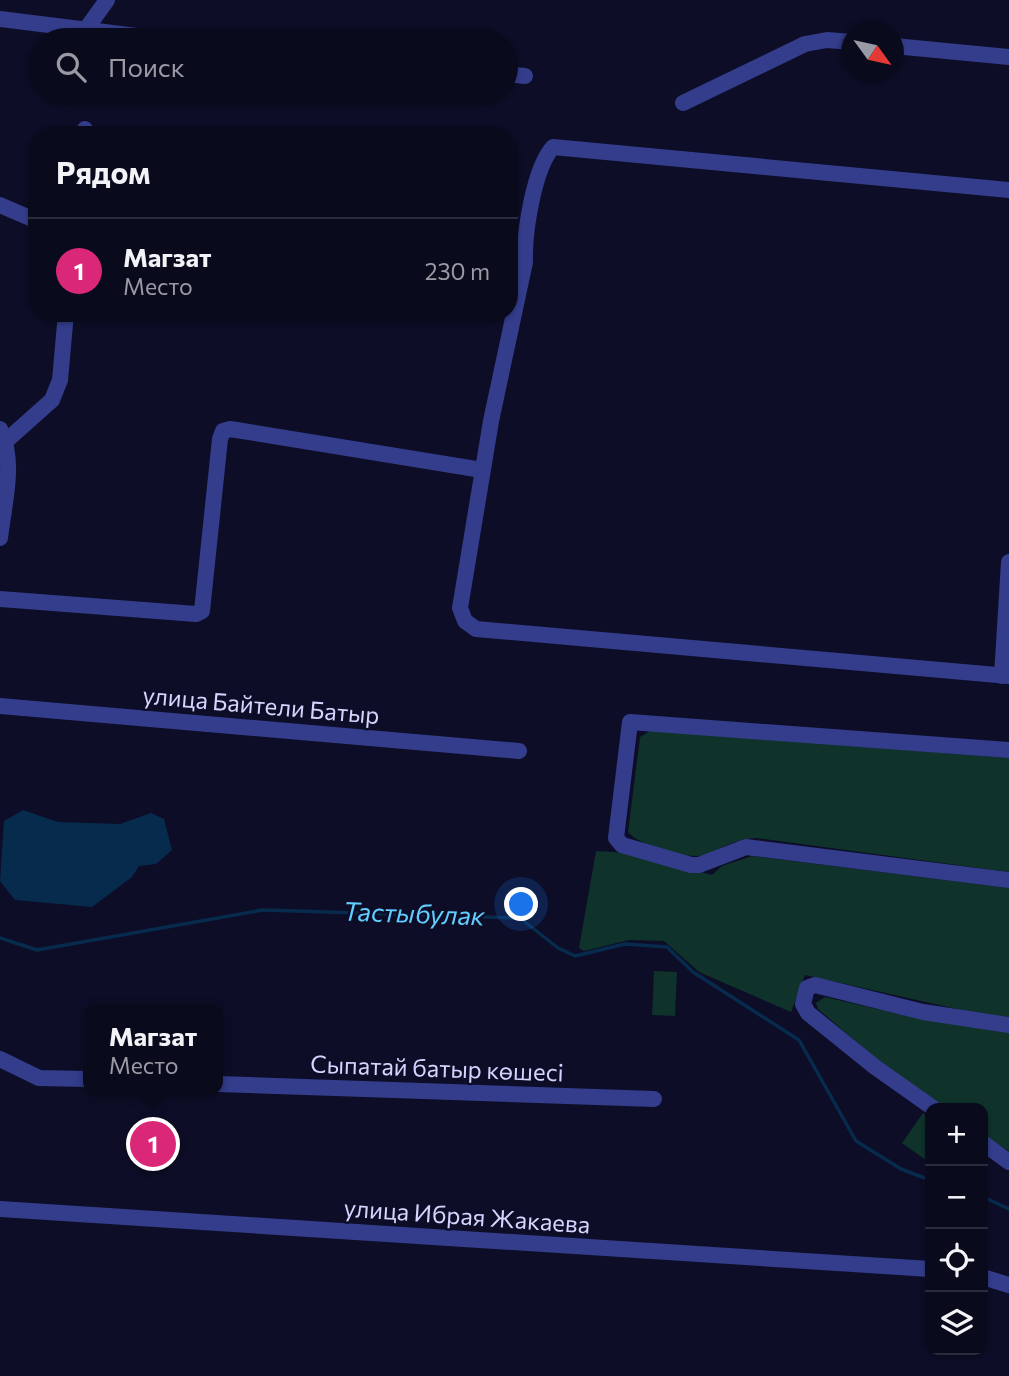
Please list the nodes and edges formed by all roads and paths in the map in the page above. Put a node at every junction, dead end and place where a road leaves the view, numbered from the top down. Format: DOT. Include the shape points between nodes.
graph roads {
  1 [pos="107,0"];
  2 [pos="0,19"];
  3 [pos="58,28"];
  4 [pos="87,28"];
  5 [pos="841,41"];
  6 [pos="904,47"];
  7 [pos="1009,57"];
  8 [pos="518,75"];
  9 [pos="525,76"];
  10 [pos="682,103"];
  11 [pos="1009,190"];
  12 [pos="0,205"];
  13 [pos="28,217"];
  14 [pos="518,296"];
  15 [pos="65,322"];
  16 [pos="513,322"];
  17 [pos="3,435"];
  18 [pos="482,470"];
  19 [pos="0,538"];
  20 [pos="1009,562"];
  21 [pos="0,599"];
  22 [pos="1005,676"];
  23 [pos="0,706"];
  24 [pos="1009,750"];
  25 [pos="519,751"];
  26 [pos="1009,880"];
  27 [pos="1009,1025"];
  28 [pos="0,1059"];
  29 [pos="83,1079"];
  30 [pos="223,1084"];
  31 [pos="654,1099"];
  32 [pos="926,1103"];
  33 [pos="988,1146"];
  34 [pos="1007,1159"];
  35 [pos="0,1209"];
  36 [pos="925,1269"];
  37 [pos="988,1279"];
  38 [pos="1009,1285"];
  1 -- 4 [label="street"];
  2 -- 3 [label="street"];
  5 -- 10 [label="street" via="805,44"];
  6 -- 7 [label="street"];
  8 -- 9 [label="street"];
  11 -- 14 [label="street" via="553,146 539,171"];
  12 -- 13 [label="street"];
  15 -- 17 [label="street" via="60,380 52,401"];
  16 -- 18 [label="street"];
  17 -- 19 [label="street" via="9,465"];
  18 -- 21 [label="street" via="230,429 223,431 220,439 202,611"];
  18 -- 22 [label="street" via="460,608 465,621 476,629"];
  20 -- 22 [label="street"];
  23 -- 25 [label="street, улица Байтели Батыр"];
  24 -- 26 [label="street" via="630,722 616,838 622,845 691,864 746,847"];
  27 -- 32 [label="street" via="923,1012 815,985 807,988 803,1004 808,1013"];
  28 -- 29 [label="street" via="39,1078"];
  30 -- 31 [label="street, Сыпатай батыр көшесі"];
  33 -- 34 [label="street"];
  35 -- 36 [label="street, улица Ибрая Жакаева"];
  37 -- 38 [label="street"];
}
